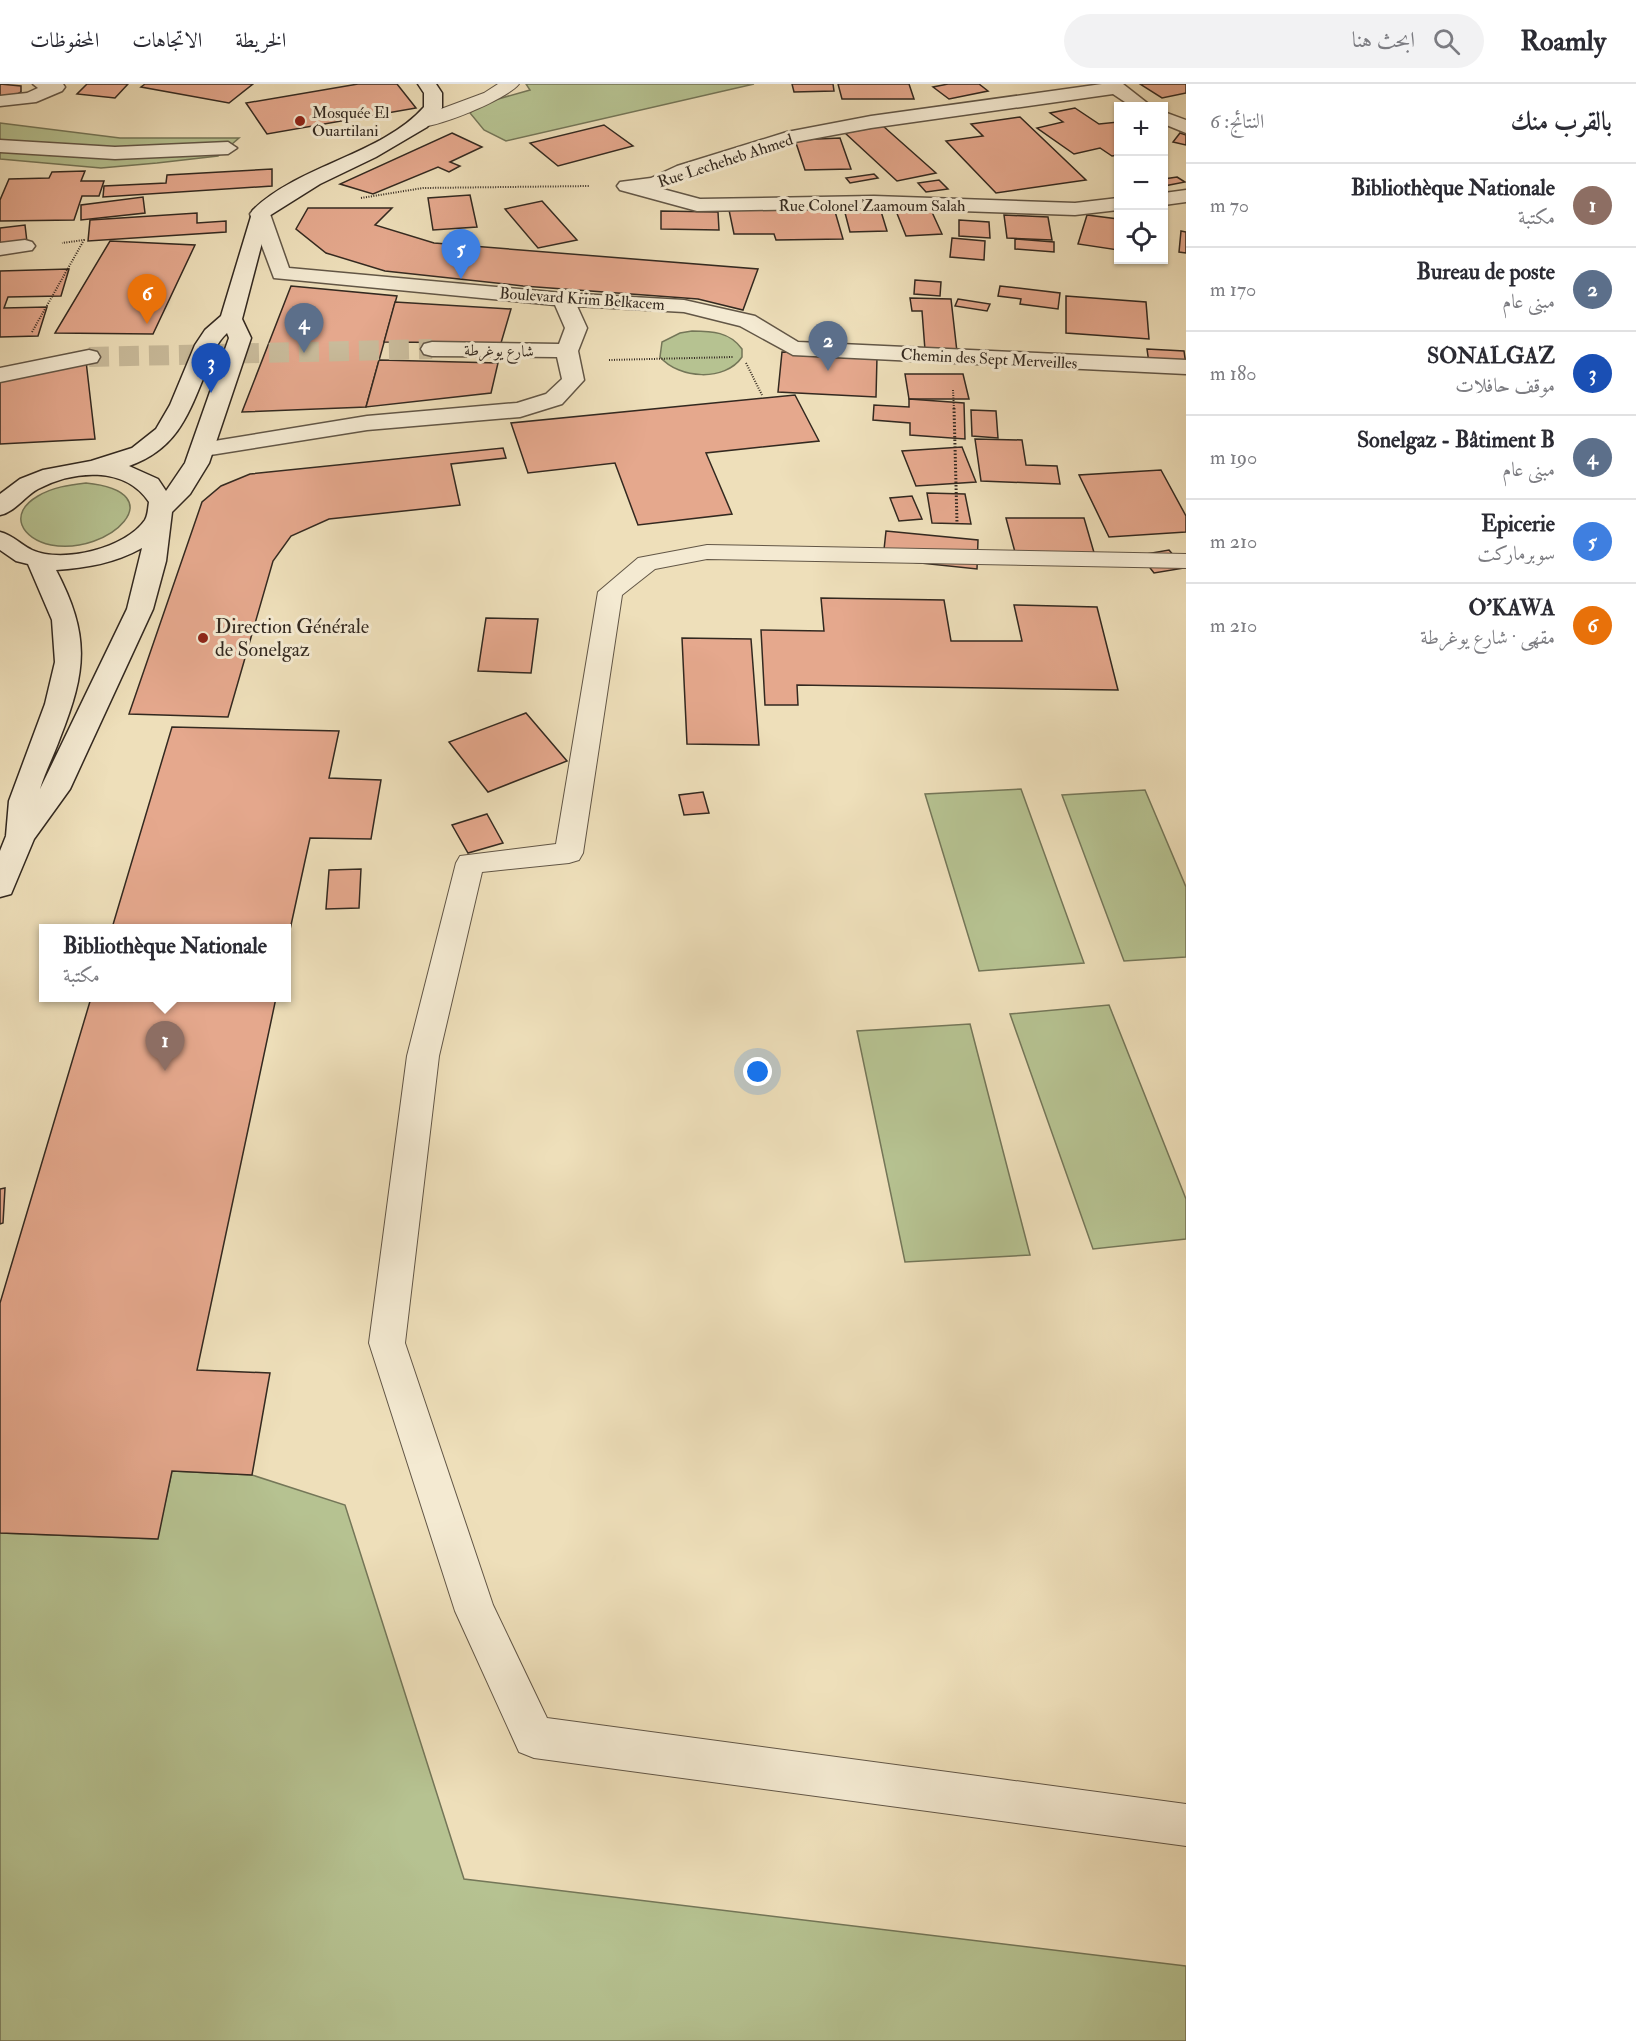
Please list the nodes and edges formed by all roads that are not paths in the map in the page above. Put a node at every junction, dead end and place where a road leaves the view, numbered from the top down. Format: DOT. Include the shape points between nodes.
graph roads {
  1 [pos="42,84"];
  2 [pos="427,84"];
  3 [pos="510,84"];
  4 [pos="1114,86"];
  5 [pos="0,101"];
  6 [pos="1136,102"];
  7 [pos="1168,120"];
  8 [pos="420,123"];
  9 [pos="1186,127"];
  10 [pos="0,146"];
  11 [pos="228,148"];
  12 [pos="627,186"];
  13 [pos="1186,196"];
  14 [pos="1168,198"];
  15 [pos="1114,205"];
  16 [pos="260,214"];
  17 [pos="25,246"];
  18 [pos="0,249"];
  19 [pos="563,299"];
  20 [pos="231,319"];
  21 [pos="25,344"];
  22 [pos="793,348"];
  23 [pos="432,349"];
  24 [pos="567,351"];
  25 [pos="89,357"];
  26 [pos="1186,367"];
  27 [pos="7,373"];
  28 [pos="204,449"];
  29 [pos="93,468"];
  30 [pos="27,485"];
  31 [pos="0,487"];
  32 [pos="0,508"];
  33 [pos="159,516"];
  34 [pos="3,545"];
  35 [pos="39,561"];
  36 [pos="1186,561"];
  37 [pos="21,836"];
  38 [pos="0,886"];
  39 [pos="1186,1825"];
  1 -- 5 [label="street" via="56,87 30,98"];
  2 -- 8 [label="street" via="434,93 433,108"];
  3 -- 8 [label="lane" via="490,97"];
  4 -- 6 [label="street"];
  4 -- 12 [label="street, Rue Lecheheb Ahmed" via="797,136 684,170 655,183"];
  7 -- 9 [label="street"];
  8 -- 16 [label="street" via="273,202"];
  10 -- 11 [label="street" via="115,153"];
  12 -- 15 [label="street, Rue Colonel Zaamoum Salah" via="697,205 874,202 1075,209"];
  13 -- 14 [label="street"];
  16 -- 19 [label="street, Boulevard Krim Belkacem" via="281,274"];
  16 -- 20 [label="street"];
  17 -- 18 [label="street"];
  19 -- 22 [label="street, Boulevard Krim Belkacem" via="684,306 747,321"];
  19 -- 24 [label="street" via="576,328"];
  20 -- 28 [label="street" via="240,338"];
  20 -- 29 [label="street" via="208,338 167,434 135,456"];
  21 -- 27 [label="street"];
  22 -- 26 [label="street, Chemin des Sept Merveilles"];
  23 -- 24 [label="street, شارع يوغرطة"];
  24 -- 28 [label="street" via="573,380 554,399 520,410 367,423"];
  25 -- 27 [label="street"];
  28 -- 33 [label="street" via="190,477"];
  29 -- 30 [label="street" via="58,472"];
  29 -- 33 [label="street" via="112,469 143,479 160,498"];
  30 -- 31 [label="street"];
  30 -- 32 [label="street"];
  33 -- 35 [label="street" via="137,542 108,556 61,563"];
  33 -- 37 [label="street" via="153,561 140,609 56,789"];
  34 -- 35 [label="street"];
  35 -- 37 [label="street" via="66,622 69,658 66,682 27,785"];
  36 -- 39 [label="lane" via="707,552 647,563 610,592 569,853 470,863 423,1056 387,1343 475,1611 534,1737"];
  37 -- 38 [label="street"];
}
